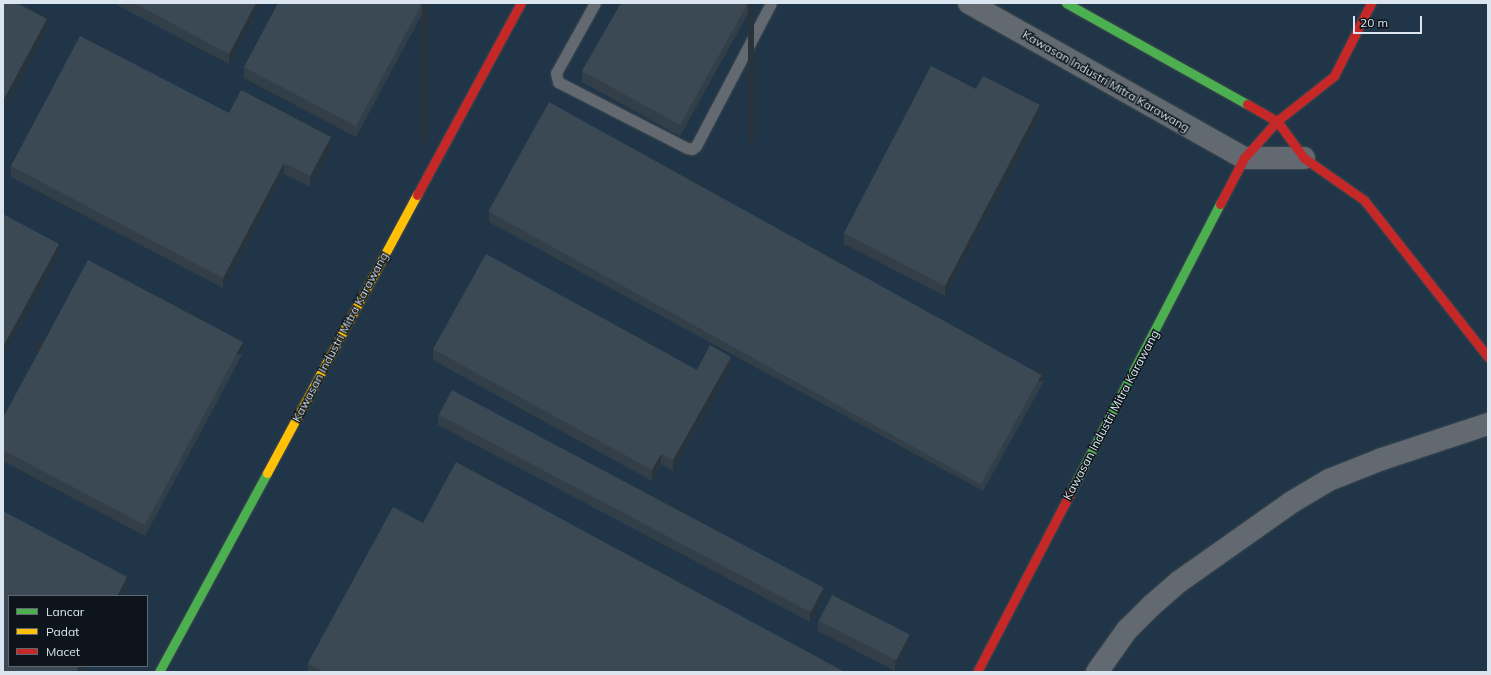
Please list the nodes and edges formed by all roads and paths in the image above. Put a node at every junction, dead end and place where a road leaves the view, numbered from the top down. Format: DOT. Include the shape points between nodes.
graph roads {
  1 [pos="521,3"];
  2 [pos="595,3"];
  3 [pos="771,3"];
  4 [pos="969,3"];
  5 [pos="1066,3"];
  6 [pos="1370,3"];
  7 [pos="1277,121"];
  8 [pos="1244,158"];
  9 [pos="1304,158"];
  10 [pos="1488,357"];
  11 [pos="1487,426"];
  12 [pos="159,672"];
  13 [pos="977,672"];
  14 [pos="1097,672"];
  1 -- 12 [label="street, Kawasan Industri Mitra Karawang"];
  2 -- 3 [label="lane" via="556,74 558,82 687,148 696,146"];
  4 -- 8 [label="street, Kawasan Industri Mitra Karawang"];
  5 -- 7 [label="street"];
  6 -- 7 [label="street, Kawasan Industri Mitra Karawang" via="1334,76 1310,98"];
  7 -- 8 [label="street, Kawasan Industri Mitra Karawang"];
  7 -- 9 [label="street"];
  8 -- 9 [label="street"];
  8 -- 13 [label="street, Kawasan Industri Mitra Karawang"];
  9 -- 10 [label="street" via="1364,200"];
  11 -- 14 [label="street" via="1382,459 1329,480 1292,502 1180,581 1151,606 1110,652"];
}
